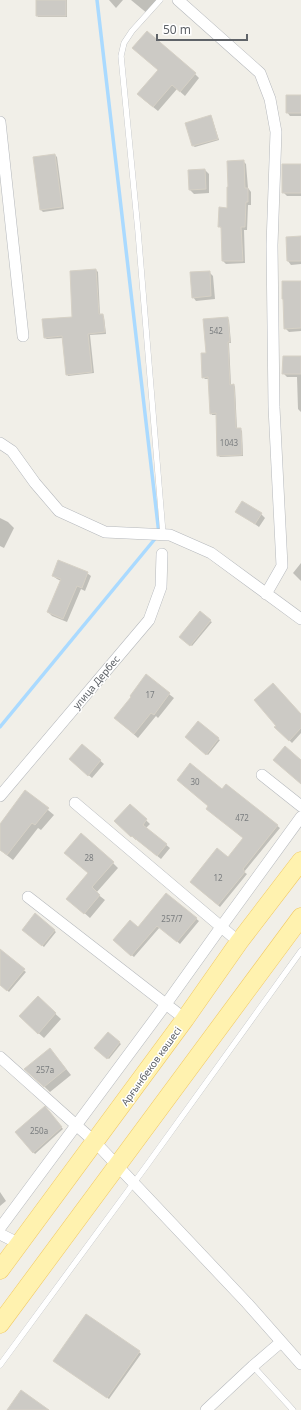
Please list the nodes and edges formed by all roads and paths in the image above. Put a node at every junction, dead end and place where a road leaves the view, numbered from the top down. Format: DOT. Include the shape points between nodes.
graph roads {
  1 [pos="160,0"];
  2 [pos="178,0"];
  3 [pos="0,122"];
  4 [pos="23,336"];
  5 [pos="0,443"];
  6 [pos="163,534"];
  7 [pos="162,554"];
  8 [pos="266,594"];
  9 [pos="301,619"];
  10 [pos="262,775"];
  11 [pos="0,796"];
  12 [pos="75,803"];
  13 [pos="301,806"];
  14 [pos="301,817"];
  15 [pos="301,861"];
  16 [pos="28,897"];
  17 [pos="301,917"];
  18 [pos="221,927"];
  19 [pos="239,942"];
  20 [pos="301,952"];
  21 [pos="166,1004"];
  22 [pos="185,1019"];
  23 [pos="0,1057"];
  24 [pos="77,1125"];
  25 [pos="95,1142"];
  26 [pos="118,1165"];
  27 [pos="135,1182"];
  28 [pos="0,1228"];
  29 [pos="0,1234"];
  30 [pos="20,1244"];
  31 [pos="0,1270"];
  32 [pos="0,1324"];
  33 [pos="281,1342"];
  34 [pos="301,1364"];
  35 [pos="0,1365"];
  36 [pos="253,1366"];
  37 [pos="206,1410"];
  38 [pos="293,1410"];
  1 -- 6 [label="lane" via="132,31 124,43 121,56"];
  2 -- 8 [label="street" via="260,73 270,99 276,132 272,245 274,407 282,566"];
  3 -- 4 [label="street"];
  5 -- 6 [label="street" via="12,451 59,511 105,532"];
  6 -- 8 [label="street" via="211,553"];
  7 -- 11 [label="street, улица Дербес" via="161,587 148,620"];
  8 -- 9 [label="street"];
  10 -- 13 [label="street"];
  12 -- 18 [label="street"];
  14 -- 18 [label="street"];
  15 -- 19 [label="main road, Арғынбеков көшесі"];
  16 -- 21 [label="street"];
  17 -- 26 [label="main road"];
  18 -- 19 [label="street"];
  18 -- 21 [label="street"];
  19 -- 22 [label="main road, Арғынбеков көшесі"];
  20 -- 27 [label="lane"];
  21 -- 22 [label="street"];
  21 -- 24 [label="street"];
  22 -- 25 [label="main road, Арғынбеков көшесі"];
  23 -- 24 [label="street"];
  24 -- 25 [label="street"];
  24 -- 28 [label="street"];
  25 -- 26 [label="street"];
  25 -- 30 [label="main road, Арғынбеков көшесі"];
  26 -- 27 [label="street"];
  26 -- 32 [label="main road"];
  27 -- 33 [label="street"];
  27 -- 35 [label="lane"];
  29 -- 30 [label="street"];
  30 -- 31 [label="main road, Арғынбеков көшесі"];
  33 -- 34 [label="street"];
  33 -- 36 [label="street"];
  36 -- 37 [label="street"];
  36 -- 38 [label="lane"];
}
